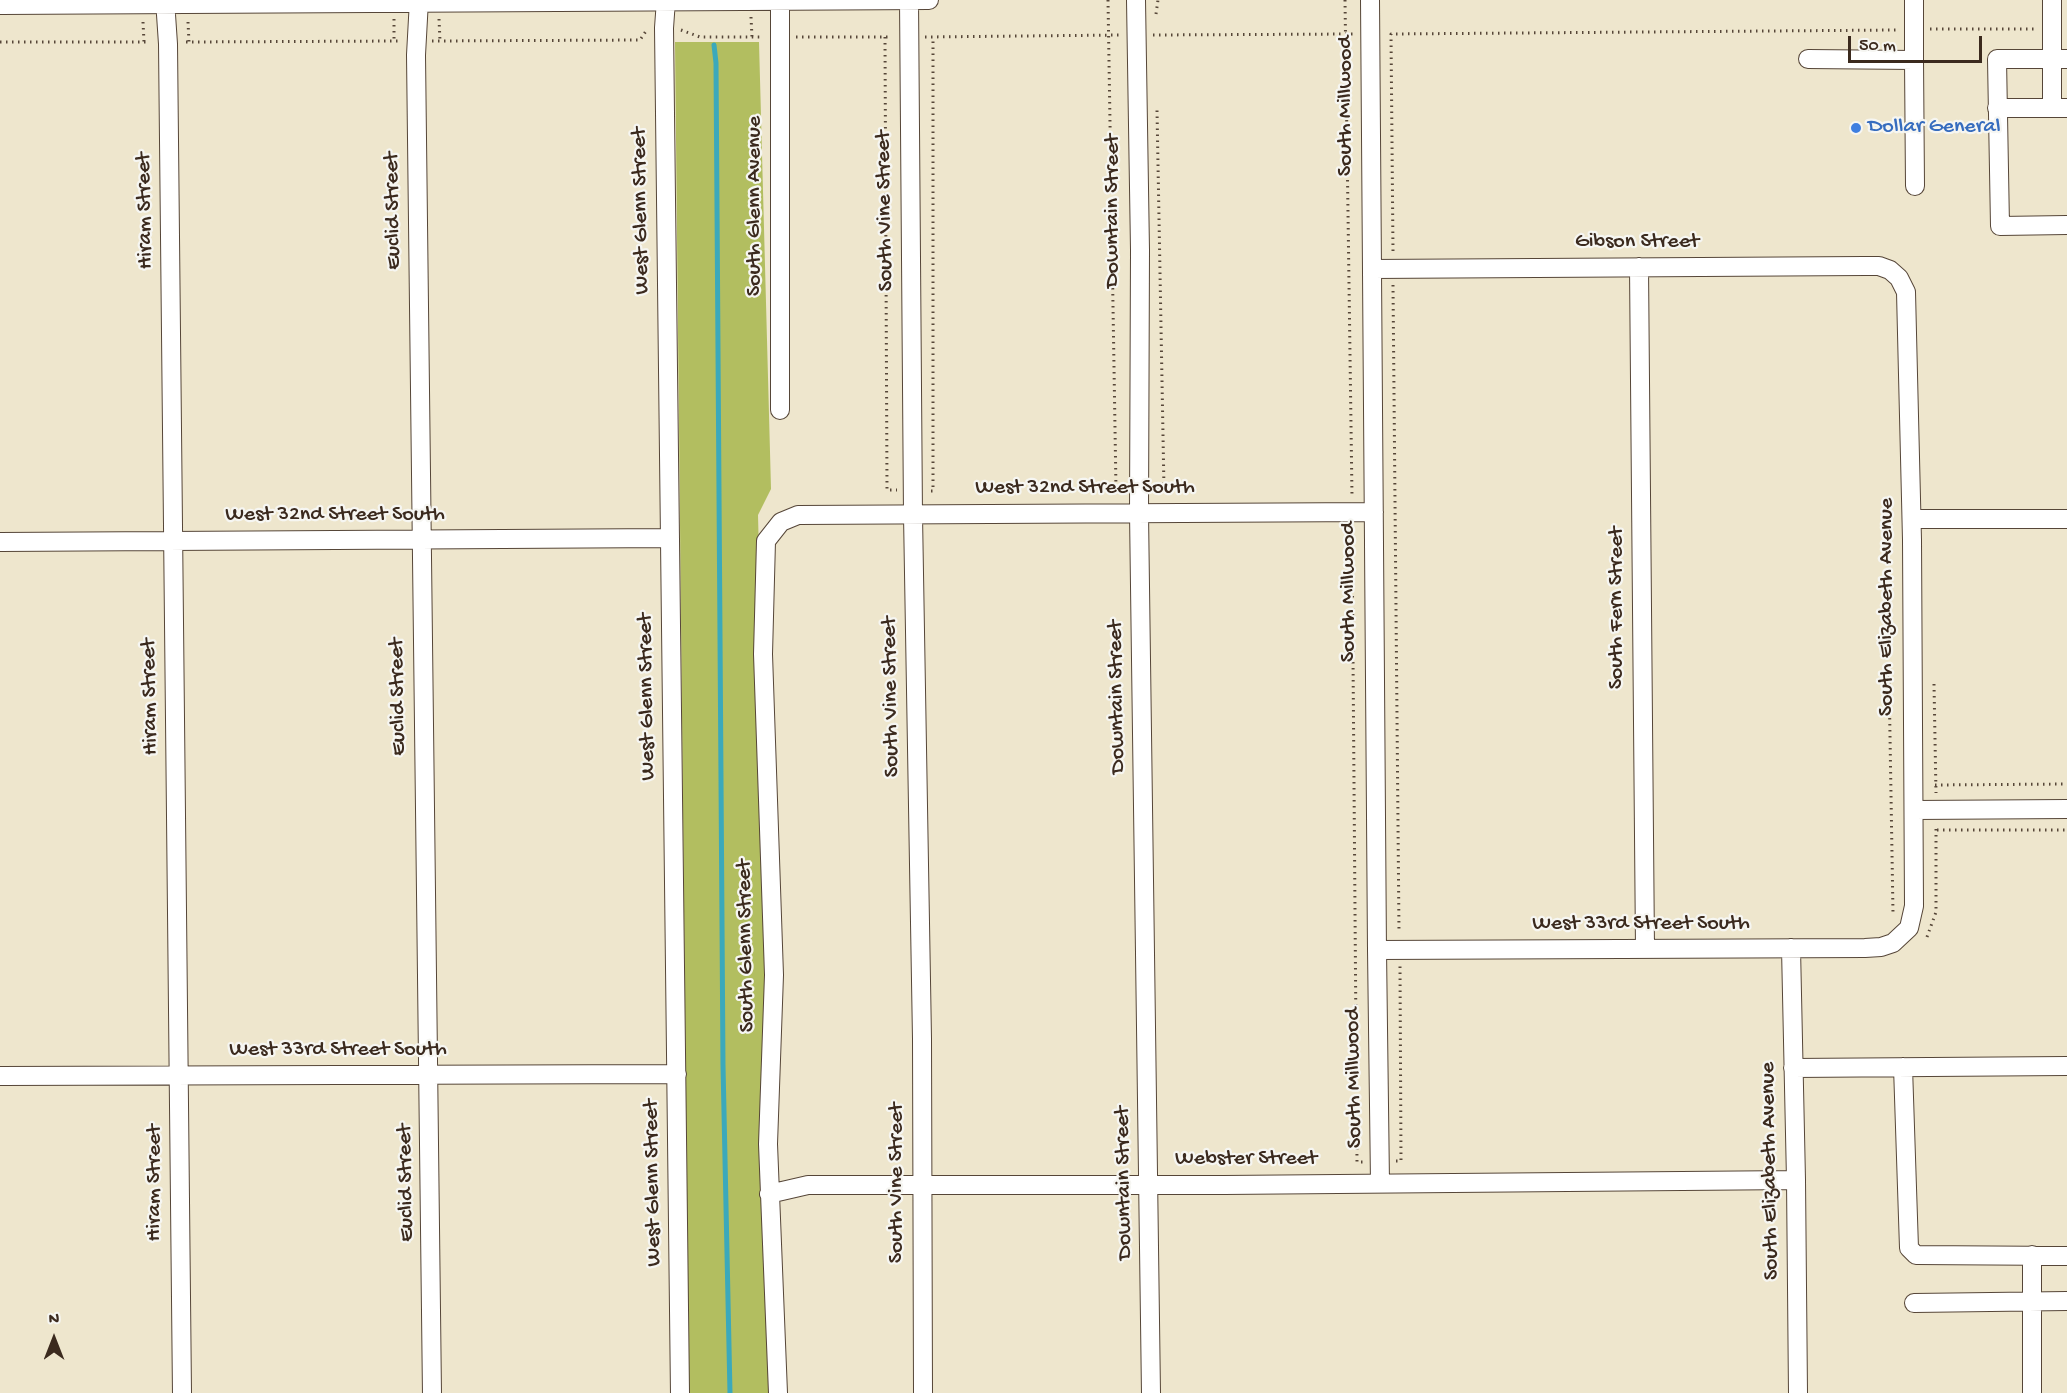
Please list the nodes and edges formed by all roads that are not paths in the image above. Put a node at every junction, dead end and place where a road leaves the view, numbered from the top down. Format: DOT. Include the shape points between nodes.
graph roads {
  1 [pos="909,0"];
  2 [pos="929,0"];
  3 [pos="1136,0"];
  4 [pos="1370,0"];
  5 [pos="1914,0"];
  6 [pos="2052,0"];
  7 [pos="666,1"];
  8 [pos="734,1"];
  9 [pos="165,2"];
  10 [pos="418,2"];
  11 [pos="780,2"];
  12 [pos="0,5"];
  13 [pos="1808,59"];
  14 [pos="2059,59"];
  15 [pos="1914,60"];
  16 [pos="1997,108"];
  17 [pos="2059,108"];
  18 [pos="1915,186"];
  19 [pos="2067,225"];
  20 [pos="1639,267"];
  21 [pos="1372,269"];
  22 [pos="1899,278"];
  23 [pos="780,410"];
  24 [pos="1374,512"];
  25 [pos="1139,513"];
  26 [pos="798,515"];
  27 [pos="913,515"];
  28 [pos="1912,519"];
  29 [pos="2067,519"];
  30 [pos="670,538"];
  31 [pos="422,540"];
  32 [pos="173,541"];
  33 [pos="0,542"];
  34 [pos="2067,809"];
  35 [pos="1914,810"];
  36 [pos="1902,935"];
  37 [pos="1791,948"];
  38 [pos="1645,949"];
  39 [pos="1377,950"];
  40 [pos="2067,1066"];
  41 [pos="1903,1067"];
  42 [pos="1793,1068"];
  43 [pos="677,1074"];
  44 [pos="180,1075"];
  45 [pos="428,1075"];
  46 [pos="0,1076"];
  47 [pos="1796,1180"];
  48 [pos="1380,1183"];
  49 [pos="922,1185"];
  50 [pos="1149,1185"];
  51 [pos="769,1194"];
  52 [pos="2032,1255"];
  53 [pos="2067,1256"];
  54 [pos="2067,1301"];
  55 [pos="2032,1302"];
  56 [pos="1914,1303"];
  57 [pos="182,1393"];
  58 [pos="432,1393"];
  59 [pos="680,1393"];
  60 [pos="778,1393"];
  61 [pos="923,1393"];
  62 [pos="1151,1393"];
  63 [pos="1798,1393"];
  64 [pos="2032,1393"];
  1 -- 2 [label="street"];
  1 -- 11 [label="street"];
  1 -- 27 [label="street, South Vine Street"];
  3 -- 25 [label="street, Downtain Street"];
  4 -- 21 [label="street, South Millwood"];
  5 -- 15 [label="street"];
  6 -- 14 [label="street" via="2052,29"];
  7 -- 8 [label="street"];
  7 -- 10 [label="street"];
  7 -- 30 [label="street, West Glenn Street"];
  8 -- 11 [label="street"];
  9 -- 10 [label="street"];
  9 -- 12 [label="street"];
  9 -- 32 [label="street, Hiram Street"];
  10 -- 31 [label="street, Euclid Street"];
  11 -- 23 [label="street, South Glenn Avenue"];
  13 -- 15 [label="street"];
  14 -- 16 [label="street" via="1997,59"];
  14 -- 17 [label="street"];
  15 -- 18 [label="street"];
  16 -- 17 [label="street"];
  16 -- 19 [label="street" via="2000,226"];
  20 -- 21 [label="street, Gibson Street"];
  20 -- 22 [label="street, Gibson Street" via="1879,266"];
  20 -- 38 [label="street, South Fern Street"];
  21 -- 24 [label="street, South Millwood"];
  22 -- 28 [label="street, South Elizabeth Avenue" via="1906,292"];
  24 -- 25 [label="street, West 32nd Street South"];
  24 -- 39 [label="street, South Millwood"];
  25 -- 27 [label="street, West 32nd Street South"];
  25 -- 50 [label="street, Downtain Street"];
  26 -- 27 [label="street, West 32nd Street South"];
  26 -- 51 [label="street, South Glenn Street" via="781,522 766,541 764,654 774,975"];
  27 -- 49 [label="street, South Vine Street"];
  28 -- 29 [label="street"];
  28 -- 35 [label="street, South Elizabeth Avenue"];
  30 -- 31 [label="street, West 32nd Street South"];
  30 -- 43 [label="street, West Glenn Street"];
  31 -- 32 [label="street, West 32nd Street South"];
  31 -- 45 [label="street, Euclid Street"];
  32 -- 33 [label="street, West 32nd Street South"];
  32 -- 44 [label="street, Hiram Street"];
  34 -- 35 [label="street"];
  35 -- 36 [label="street, South Elizabeth Avenue" via="1913,916"];
  36 -- 37 [label="street, West 33rd Street South" via="1881,947"];
  37 -- 38 [label="street, West 33rd Street South"];
  37 -- 42 [label="street, South Elizabeth Avenue"];
  38 -- 39 [label="street, West 33rd Street South"];
  39 -- 48 [label="street, South Millwood"];
  40 -- 41 [label="street"];
  41 -- 42 [label="street"];
  41 -- 52 [label="street" via="1909,1248 1916,1255"];
  42 -- 47 [label="street, South Elizabeth Avenue"];
  43 -- 45 [label="street, West 33rd Street South"];
  43 -- 59 [label="street, West Glenn Street"];
  44 -- 45 [label="street, West 33rd Street South"];
  44 -- 46 [label="street, West 33rd Street South"];
  44 -- 57 [label="street, Hiram Street"];
  45 -- 58 [label="street, Euclid Street"];
  47 -- 48 [label="street, Webster Street"];
  47 -- 63 [label="street, South Elizabeth Avenue"];
  48 -- 50 [label="street, Webster Street"];
  49 -- 50 [label="street, Webster Street"];
  49 -- 51 [label="street, Webster Street" via="808,1185"];
  49 -- 61 [label="street, South Vine Street"];
  50 -- 62 [label="street, Downtain Street"];
  51 -- 60 [label="street, South Glenn Street"];
  52 -- 53 [label="street"];
  52 -- 55 [label="street"];
  54 -- 55 [label="street"];
  55 -- 56 [label="street"];
  55 -- 64 [label="street"];
}
